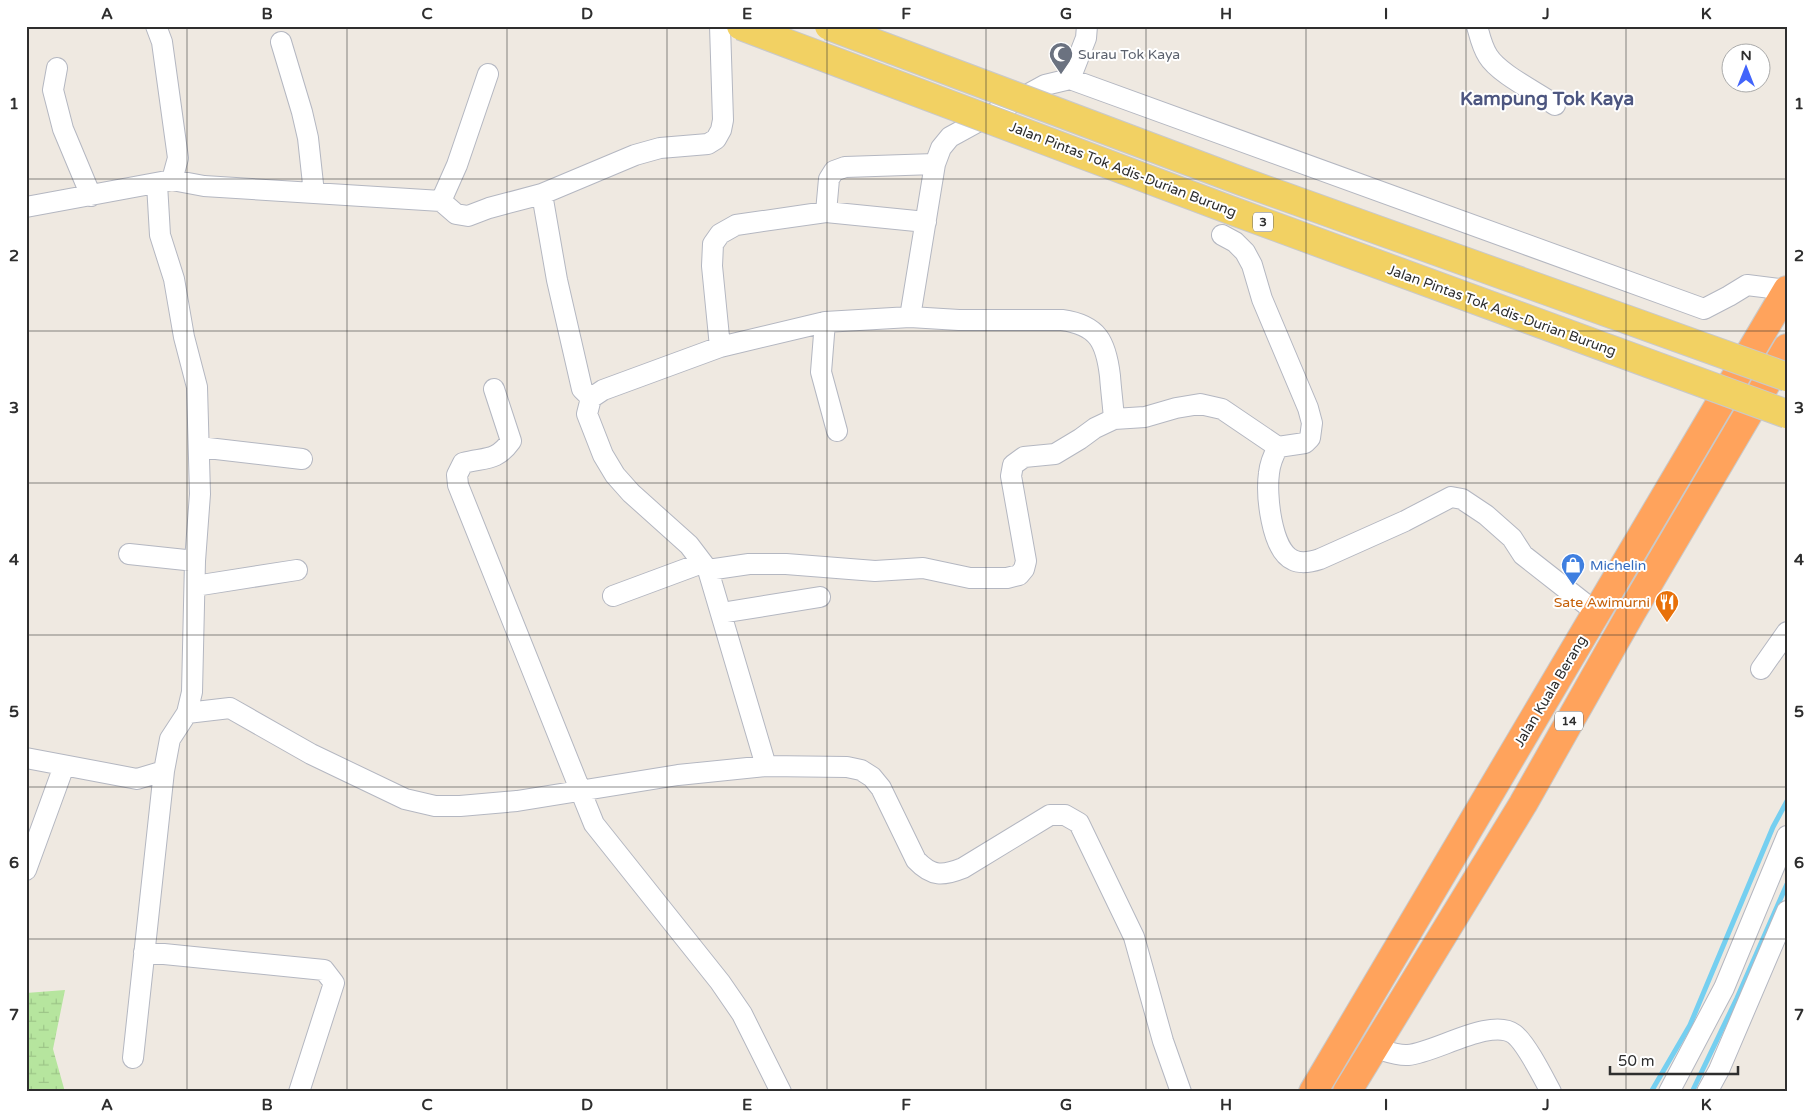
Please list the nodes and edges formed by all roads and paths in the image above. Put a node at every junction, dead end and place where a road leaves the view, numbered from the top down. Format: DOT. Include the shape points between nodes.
graph roads {
  1 [pos="156,26"];
  2 [pos="720,26"];
  3 [pos="740,26"];
  4 [pos="829,26"];
  5 [pos="1087,26"];
  6 [pos="1478,26"];
  7 [pos="281,42"];
  8 [pos="57,68"];
  9 [pos="488,74"];
  10 [pos="1070,79"];
  11 [pos="1555,104"];
  12 [pos="936,164"];
  13 [pos="165,182"];
  14 [pos="314,193"];
  15 [pos="542,194"];
  16 [pos="91,196"];
  17 [pos="441,202"];
  18 [pos="26,207"];
  19 [pos="826,212"];
  20 [pos="926,222"];
  21 [pos="1222,235"];
  22 [pos="1787,290"];
  23 [pos="910,317"];
  24 [pos="825,322"];
  25 [pos="720,347"];
  26 [pos="1787,348"];
  27 [pos="1787,376"];
  28 [pos="494,389"];
  29 [pos="591,398"];
  30 [pos="1787,414"];
  31 [pos="1114,419"];
  32 [pos="837,431"];
  33 [pos="199,447"];
  34 [pos="1278,447"];
  35 [pos="302,459"];
  36 [pos="129,554"];
  37 [pos="195,561"];
  38 [pos="705,566"];
  39 [pos="297,570"];
  40 [pos="195,586"];
  41 [pos="614,596"];
  42 [pos="820,597"];
  43 [pos="721,613"];
  44 [pos="1597,613"];
  45 [pos="1787,632"];
  46 [pos="1761,668"];
  47 [pos="188,713"];
  48 [pos="26,758"];
  49 [pos="64,766"];
  50 [pos="766,766"];
  51 [pos="164,771"];
  52 [pos="581,792"];
  53 [pos="1523,804"];
  54 [pos="1787,836"];
  55 [pos="26,870"];
  56 [pos="1436,882"];
  57 [pos="1787,911"];
  58 [pos="144,952"];
  59 [pos="1337,1051"];
  60 [pos="1370,1055"];
  61 [pos="133,1058"];
  62 [pos="299,1092"];
  63 [pos="781,1092"];
  64 [pos="1181,1092"];
  65 [pos="1313,1092"];
  66 [pos="1347,1092"];
  67 [pos="1551,1092"];
  68 [pos="1669,1092"];
  69 [pos="1707,1092"];
  1 -- 13 [label="street" via="162,42 178,158"];
  2 -- 15 [label="street" via="723,120 716,139 699,146 660,148 635,155"];
  3 -- 30 [label="main road, Jalan Pintas Tok Adis-Durian Burung / 3, bridge"];
  4 -- 27 [label="main road, 3, bridge" via="1240,181"];
  5 -- 10 [label="street" via="1086,38"];
  6 -- 11 [label="street" via="1482,45 1498,68"];
  7 -- 14 [label="street" via="308,138"];
  8 -- 16 [label="street" via="54,90 63,129"];
  9 -- 17 [label="street"];
  10 -- 12 [label="street" via="1045,85 950,137 941,148"];
  10 -- 22 [label="street" via="1704,309 1747,284"];
  12 -- 19 [label="street" via="845,167 834,171 829,179"];
  12 -- 20 [label="street"];
  13 -- 14 [label="street"];
  13 -- 16 [label="street"];
  13 -- 33 [label="street" via="160,234 174,279 197,387"];
  14 -- 17 [label="street"];
  15 -- 17 [label="street" via="468,216 456,214"];
  15 -- 29 [label="street" via="557,280 582,389"];
  16 -- 18 [label="street"];
  19 -- 20 [label="street"];
  19 -- 25 [label="street" via="736,226 720,234 713,244 712,266"];
  20 -- 23 [label="street"];
  21 -- 34 [label="street" via="1235,242 1252,265 1262,299 1312,423 1310,438 1305,442"];
  22 -- 44 [label="highway, Jalan Kuala Berang / 14"];
  23 -- 24 [label="street"];
  23 -- 31 [label="street" via="1077,322 1102,340 1108,355"];
  24 -- 25 [label="street"];
  24 -- 32 [label="street" via="821,372"];
  25 -- 29 [label="street" via="603,390"];
  26 -- 53 [label="highway, 14"];
  28 -- 52 [label="street" via="511,441 493,457 463,463 457,475 458,486"];
  29 -- 38 [label="street" via="586,414 615,475 688,545"];
  31 -- 34 [label="street" via="1200,404 1222,409"];
  31 -- 38 [label="street" via="1055,454 1024,458 1013,465 1011,476 1026,561 1019,575 970,578 923,568 875,571 786,564"];
  33 -- 35 [label="street"];
  33 -- 37 [label="street" via="200,494"];
  34 -- 44 [label="street" via="1269,472 1271,520 1285,555 1293,560 1320,560 1451,497 1462,499 1486,514 1512,538 1523,555"];
  36 -- 37 [label="street"];
  37 -- 40 [label="street"];
  38 -- 41 [label="street"];
  38 -- 43 [label="street"];
  39 -- 40 [label="street"];
  40 -- 47 [label="street" via="192,692"];
  42 -- 43 [label="street"];
  43 -- 50 [label="street"];
  44 -- 56 [label="highway, Jalan Kuala Berang / 14"];
  45 -- 46 [label="street"];
  47 -- 51 [label="street" via="170,739"];
  47 -- 52 [label="street" via="230,708 311,754 379,787 405,799 435,806"];
  48 -- 49 [label="street"];
  49 -- 51 [label="street" via="137,779"];
  49 -- 55 [label="street"];
  50 -- 52 [label="street" via="678,775"];
  50 -- 64 [label="street" via="861,770 881,788 916,860 925,870 937,874 963,868 1050,816 1065,815 1078,823 1134,937"];
  51 -- 58 [label="street"];
  52 -- 63 [label="street" via="594,824 742,1014"];
  53 -- 56 [label="highway" via="1465,877 1452,883"];
  53 -- 60 [label="highway, 14"];
  54 -- 68 [label="street" via="1724,988"];
  56 -- 59 [label="highway, Jalan Kuala Berang / 14"];
  57 -- 69 [label="street"];
  58 -- 61 [label="street"];
  58 -- 62 [label="street" via="324,970 334,983"];
  59 -- 60 [label="highway" via="1348,1044 1357,1044"];
  59 -- 65 [label="highway, Jalan Kuala Berang / 14"];
  60 -- 66 [label="highway, 14"];
  60 -- 67 [label="street" via="1423,1053 1472,1034 1495,1030 1510,1032 1522,1043"];
}
